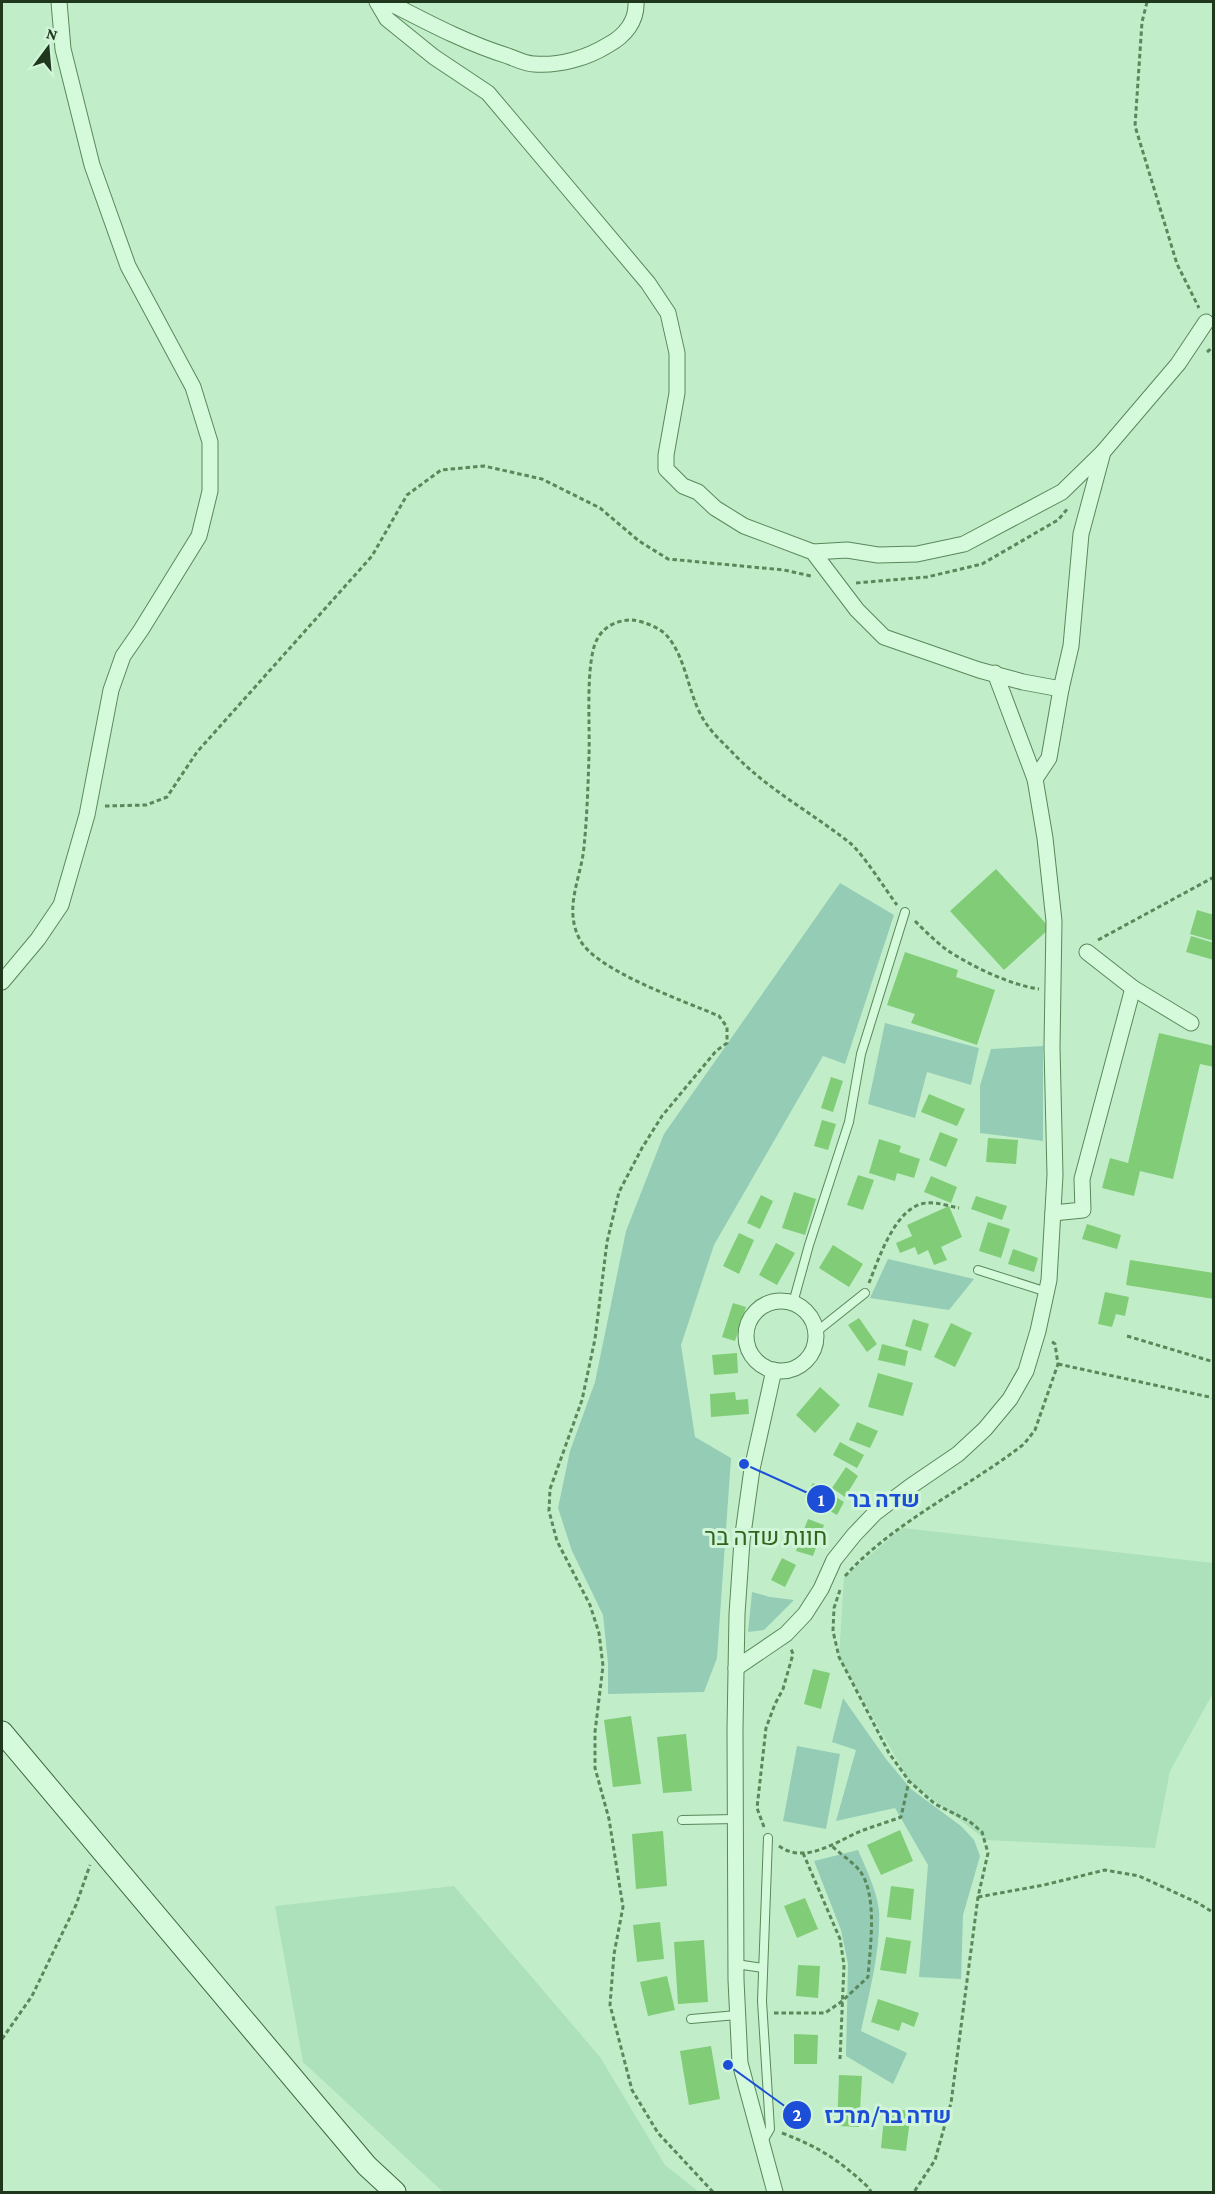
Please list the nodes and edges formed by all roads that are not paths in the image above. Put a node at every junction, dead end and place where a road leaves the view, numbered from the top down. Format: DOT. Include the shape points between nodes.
graph roads {
  1 [pos="59,2"];
  2 [pos="377,2"];
  3 [pos="388,2"];
  4 [pos="636,2"];
  5 [pos="1206,322"];
  6 [pos="1103,452"];
  7 [pos="813,552"];
  8 [pos="995,674"];
  9 [pos="1061,689"];
  10 [pos="1035,779"];
  11 [pos="904,912"];
  12 [pos="1086,952"];
  13 [pos="2,982"];
  14 [pos="1133,988"];
  15 [pos="1191,1023"];
  16 [pos="1053,1213"];
  17 [pos="978,1270"];
  18 [pos="1047,1292"];
  19 [pos="865,1293"];
  20 [pos="793,1303"];
  21 [pos="816,1332"];
  22 [pos="774,1370"];
  23 [pos="736,1668"];
  24 [pos="2,1732"];
  25 [pos="736,1819"];
  26 [pos="682,1820"];
  27 [pos="768,1838"];
  28 [pos="736,1964"];
  29 [pos="763,1968"];
  30 [pos="737,2015"];
  31 [pos="691,2019"];
  32 [pos="762,2144"];
  33 [pos="395,2193"];
  34 [pos="775,2193"];
  1 -- 13 [label="street" via="63,50 92,165 128,266 193,387 210,442 210,491 199,536 123,656 111,690 89,803 61,905"];
  2 -- 7 [label="street" via="387,19 488,93 648,283 668,313 677,353 677,383 666,469 683,486 698,492 744,526"];
  3 -- 4 [label="street" via="476,46 533,64 576,59 614,42 629,27"];
  5 -- 6 [label="street" via="1178,364"];
  6 -- 7 [label="street" via="1062,492 964,544 917,554"];
  6 -- 9 [label="street" via="1081,534 1071,646"];
  7 -- 8 [label="street" via="857,610 884,637"];
  8 -- 9 [label="street"];
  8 -- 10 [label="street"];
  9 -- 10 [label="street" via="1049,758"];
  10 -- 16 [label="street" via="1054,921"];
  11 -- 20 [label="lane" via="861,1054 849,1122"];
  12 -- 14 [label="street"];
  14 -- 15 [label="street"];
  14 -- 16 [label="street" via="1082,1179 1083,1210"];
  16 -- 18 [label="street"];
  17 -- 18 [label="lane"];
  18 -- 23 [label="street" via="1026,1371 1010,1399 958,1454 875,1513 834,1560 805,1614 786,1634"];
  19 -- 21 [label="lane"];
  20 -- 21 [label="street" via="813,1321"];
  20 -- 22 [label="street" via="769,1303 758,1309 747,1327 749,1351 756,1361"];
  21 -- 22 [label="street" via="815,1344 804,1363 793,1369"];
  22 -- 23 [label="street" via="742,1541"];
  23 -- 25 [label="street"];
  24 -- 33 [label="main road" via="367,2166"];
  25 -- 26 [label="lane"];
  25 -- 28 [label="street"];
  27 -- 29 [label="lane"];
  28 -- 29 [label="lane"];
  28 -- 30 [label="street"];
  29 -- 32 [label="lane" via="770,2129"];
  30 -- 31 [label="lane"];
  30 -- 32 [label="street" via="740,2063"];
  32 -- 34 [label="street"];
}
